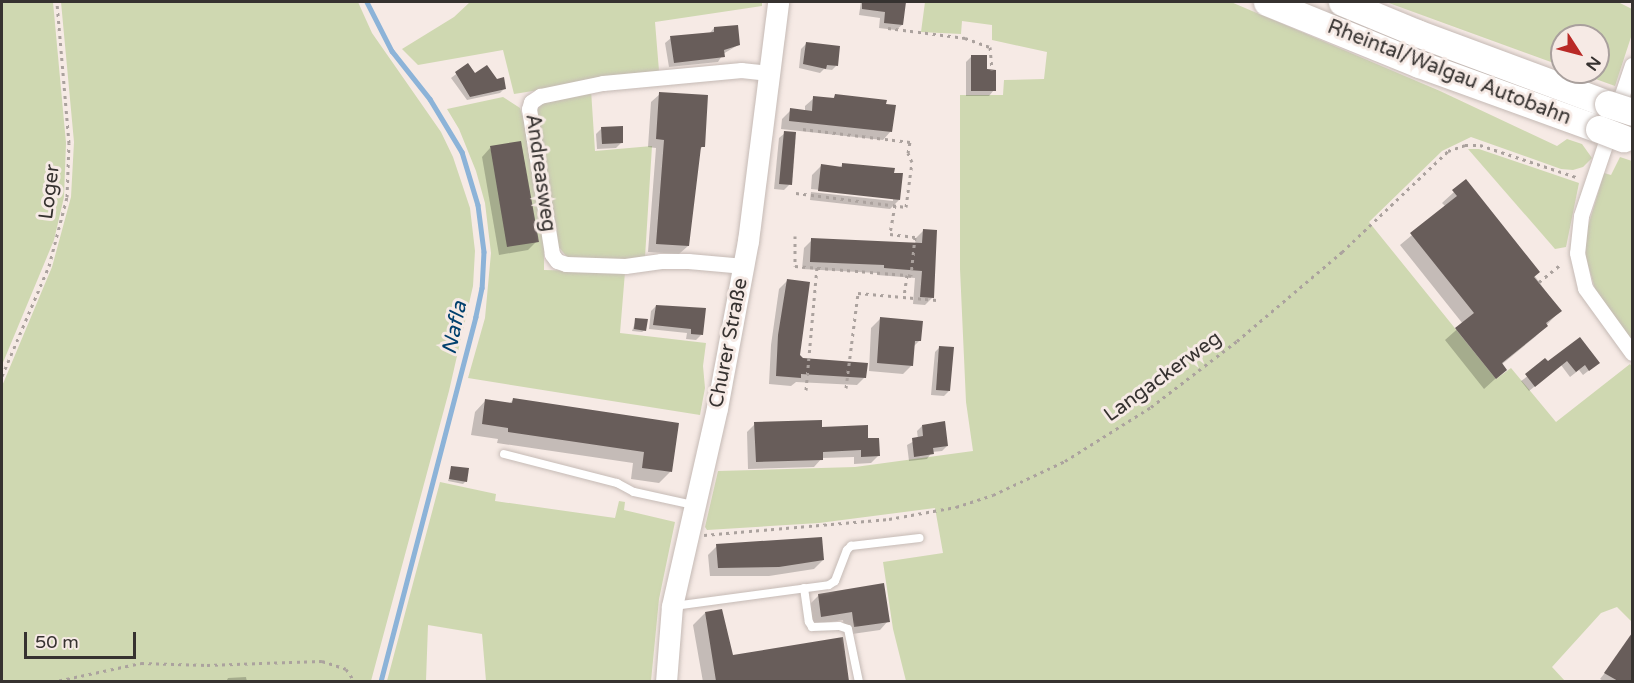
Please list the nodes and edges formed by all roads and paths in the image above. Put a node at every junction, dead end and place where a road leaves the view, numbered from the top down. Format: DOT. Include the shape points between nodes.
graph roads {
  1 [pos="57,2"];
  2 [pos="778,2"];
  3 [pos="1267,2"];
  4 [pos="1342,2"];
  5 [pos="888,28"];
  6 [pos="1632,65"];
  7 [pos="992,70"];
  8 [pos="770,73"];
  9 [pos="1624,110"];
  10 [pos="803,129"];
  11 [pos="1618,136"];
  12 [pos="1591,187"];
  13 [pos="796,193"];
  14 [pos="895,205"];
  15 [pos="795,236"];
  16 [pos="744,266"];
  17 [pos="1560,266"];
  18 [pos="817,267"];
  19 [pos="907,275"];
  20 [pos="1539,282"];
  21 [pos="904,297"];
  22 [pos="937,300"];
  23 [pos="808,305"];
  24 [pos="814,305"];
  25 [pos="1632,353"];
  26 [pos="2,375"];
  27 [pos="846,388"];
  28 [pos="806,390"];
  29 [pos="504,454"];
  30 [pos="695,505"];
  31 [pos="688,535"];
  32 [pos="920,538"];
  33 [pos="804,588"];
  34 [pos="672,606"];
  35 [pos="52,681"];
  36 [pos="356,681"];
  37 [pos="666,681"];
  38 [pos="859,681"];
  1 -- 26 [label="path, Loger" via="69,143 67,197 48,266"];
  2 -- 8 [label="main road, Churer Straße"];
  3 -- 11 [label="highway, Rheintal/Walgau Autobahn" via="1419,64"];
  4 -- 9 [label="highway, Rheintal/Walgau Autobahn"];
  5 -- 7 [label="path" via="965,38 990,47"];
  6 -- 12 [label="street"];
  8 -- 16 [label="main road, Churer Straße"];
  8 -- 16 [label="street, Andreasweg" via="741,70 603,82 540,96 529,109 552,254 557,261 625,266 688,261"];
  10 -- 14 [label="path" via="910,142 908,153 912,162 906,207"];
  12 -- 25 [label="street" via="1578,231 1582,278 1593,303"];
  12 -- 31 [label="path, Langackerweg" via="1480,145 1448,151 1342,252 1237,341 1113,433 1037,475 978,501 924,513 819,526"];
  13 -- 14 [label="path"];
  14 -- 19 [label="path" via="891,234 915,237 911,276"];
  15 -- 18 [label="path" via="795,266"];
  16 -- 30 [label="main road, Churer Straße"];
  17 -- 20 [label="path"];
  18 -- 19 [label="path"];
  18 -- 24 [label="path"];
  19 -- 21 [label="path"];
  21 -- 22 [label="path"];
  21 -- 27 [label="path" via="858,293"];
  23 -- 24 [label="path"];
  24 -- 28 [label="path"];
  29 -- 30 [label="lane" via="617,483 634,492"];
  30 -- 31 [label="main road, Churer Straße"];
  31 -- 34 [label="main road, Churer Straße"];
  32 -- 33 [label="lane" via="851,546 835,581"];
  33 -- 34 [label="lane"];
  33 -- 38 [label="lane" via="812,627 848,629"];
  34 -- 37 [label="main road, Churer Straße"];
  35 -- 36 [label="path" via="141,663 207,666 322,661 346,669"];
}
